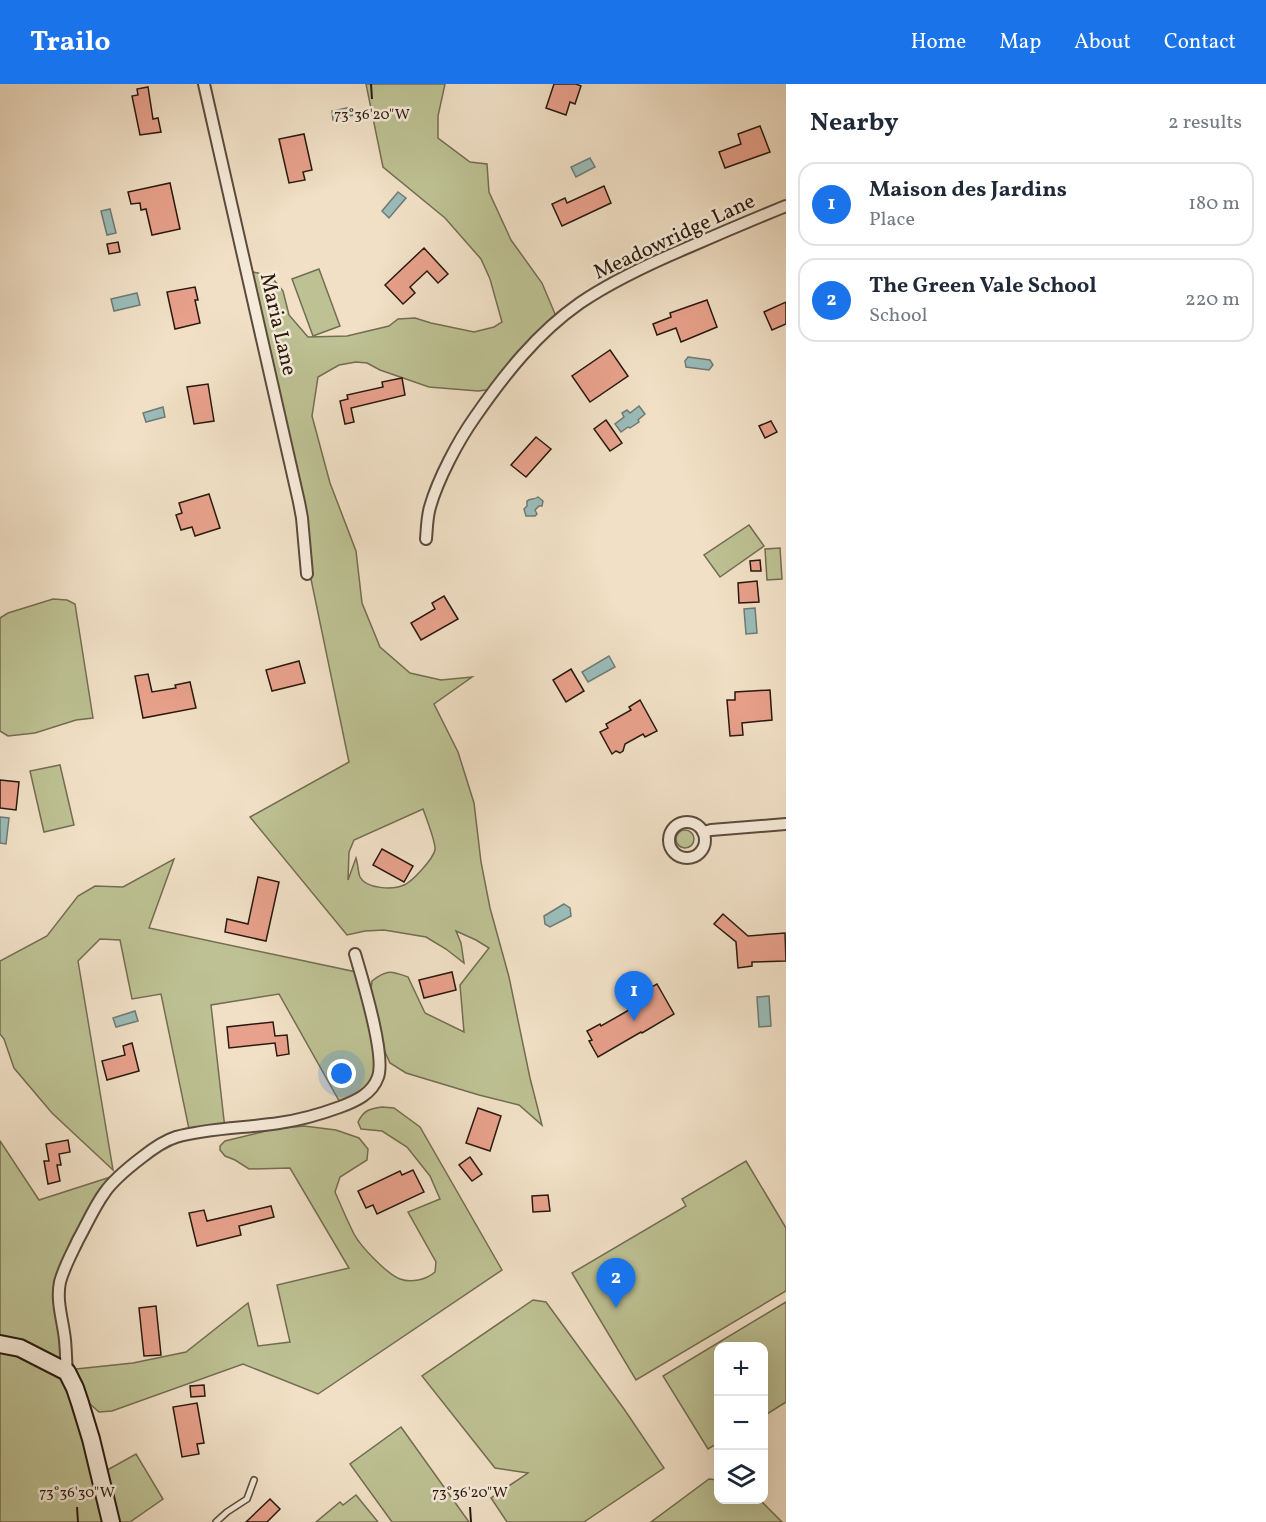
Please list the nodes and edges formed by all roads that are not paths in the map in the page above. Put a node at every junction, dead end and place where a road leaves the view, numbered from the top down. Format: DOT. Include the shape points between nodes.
graph roads {
  1 [pos="204,84"];
  2 [pos="786,206"];
  3 [pos="426,539"];
  4 [pos="307,574"];
  5 [pos="786,824"];
  6 [pos="703,832"];
  7 [pos="354,954"];
  8 [pos="0,1344"];
  9 [pos="67,1372"];
  10 [pos="254,1480"];
  11 [pos="111,1522"];
  12 [pos="216,1522"];
  1 -- 4 [label="street, Maria Lane" via="299,502"];
  2 -- 3 [label="street, Meadowridge Lane" via="620,278 549,328 494,389 466,429 431,505"];
  5 -- 6 [label="street"];
  7 -- 9 [label="street" via="380,1052 379,1076 370,1092 319,1115 175,1137 123,1173 105,1191 90,1216 60,1282"];
  8 -- 9 [label="street" via="20,1348"];
  9 -- 11 [label="street" via="80,1403"];
  10 -- 12 [label="lane" via="247,1499"];
}
